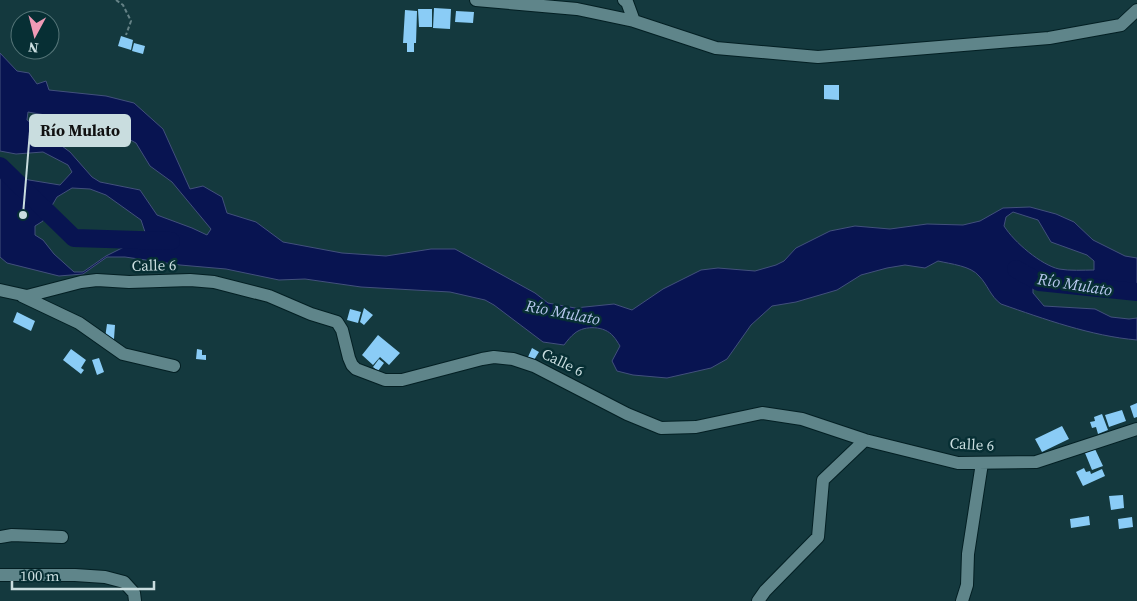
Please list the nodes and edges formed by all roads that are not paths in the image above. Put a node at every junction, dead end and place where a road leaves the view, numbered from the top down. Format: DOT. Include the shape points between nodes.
graph roads {
  1 [pos="476,0"];
  2 [pos="624,0"];
  3 [pos="1137,10"];
  4 [pos="634,21"];
  5 [pos="0,290"];
  6 [pos="18,294"];
  7 [pos="174,366"];
  8 [pos="1137,429"];
  9 [pos="865,440"];
  10 [pos="982,463"];
  11 [pos="0,537"];
  12 [pos="62,537"];
  13 [pos="0,575"];
  14 [pos="136,601"];
  15 [pos="758,601"];
  16 [pos="962,601"];
  1 -- 4 [label="street" via="577,9"];
  2 -- 4 [label="street" via="628,2"];
  3 -- 4 [label="street" via="1121,26 1049,38 818,57 716,48"];
  5 -- 6 [label="street, Calle 6"];
  6 -- 7 [label="street" via="79,323 123,354"];
  6 -- 9 [label="street, Calle 6" via="27,296 97,280 214,282 269,296 337,322 352,365 385,380 402,380 494,357 513,359 534,366 660,428 696,427 762,413 802,419"];
  8 -- 10 [label="street, Calle 6" via="1036,462"];
  9 -- 10 [label="street, Calle 6" via="958,463"];
  9 -- 15 [label="street" via="823,480 818,537"];
  10 -- 16 [label="street" via="968,554 967,585"];
  11 -- 12 [label="street"];
  13 -- 14 [label="street" via="105,578 124,582 134,593"];
}
